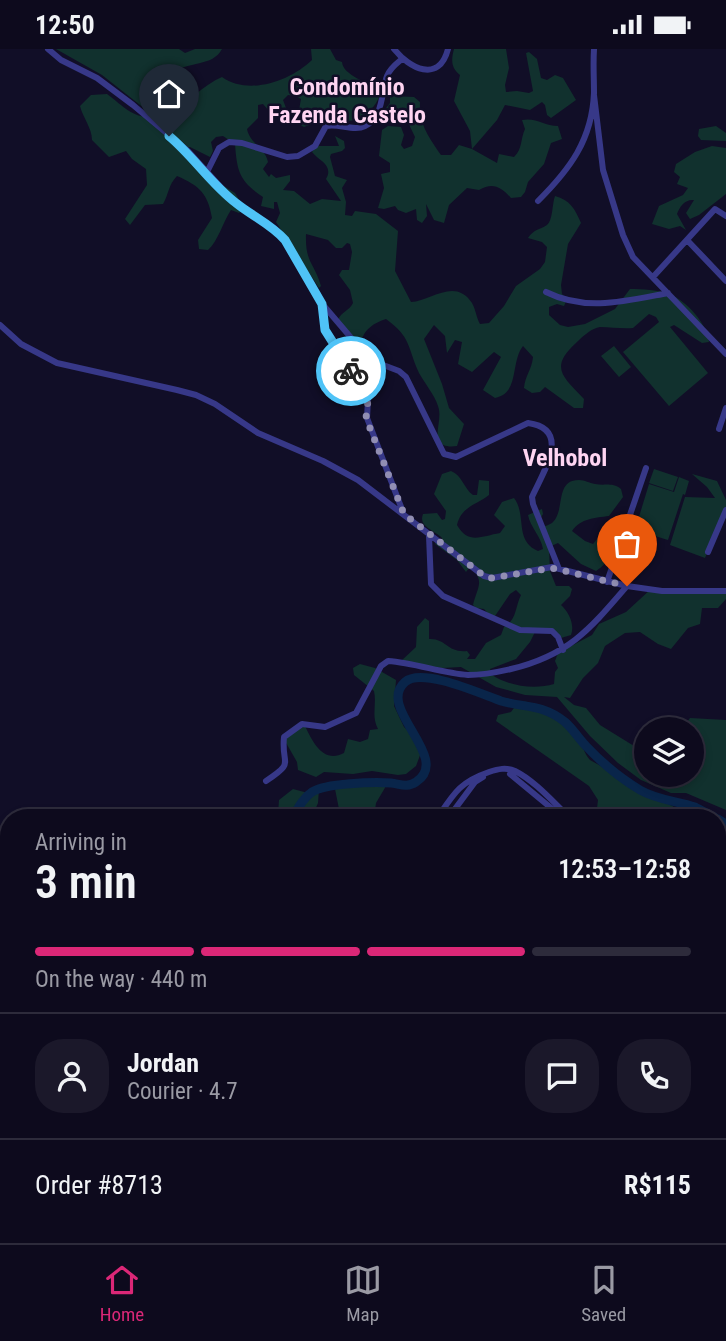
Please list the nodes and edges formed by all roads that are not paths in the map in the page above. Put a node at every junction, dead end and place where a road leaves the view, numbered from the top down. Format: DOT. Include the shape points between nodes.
graph roads {
  1 [pos="48,49"];
  2 [pos="394,49"];
  3 [pos="448,49"];
  4 [pos="594,49"];
  5 [pos="402,59"];
  6 [pos="594,95"];
  7 [pos="207,172"];
  8 [pos="538,201"];
  9 [pos="726,216"];
  10 [pos="687,240"];
  11 [pos="653,277"];
  12 [pos="726,281"];
  13 [pos="545,292"];
  14 [pos="668,293"];
  15 [pos="322,304"];
  16 [pos="0,325"];
  17 [pos="726,354"];
  18 [pos="726,408"];
  19 [pos="719,429"];
  20 [pos="646,468"];
  21 [pos="726,510"];
  22 [pos="404,514"];
  23 [pos="719,526"];
  24 [pos="726,534"];
  25 [pos="429,535"];
  26 [pos="708,552"];
  27 [pos="559,569"];
  28 [pos="607,582"];
  29 [pos="627,586"];
  30 [pos="726,591"];
  31 [pos="564,650"];
  32 [pos="266,781"];
  33 [pos="475,782"];
  34 [pos="463,783"];
  35 [pos="443,809"];
  36 [pos="455,809"];
  37 [pos="553,809"];
  38 [pos="560,809"];
  1 -- 7 [label="street" via="133,105"];
  2 -- 5 [label="street"];
  3 -- 5 [label="street" via="440,64 429,70"];
  4 -- 6 [label="street"];
  5 -- 7 [label="street" via="391,68 379,111 365,126 326,126 316,146 298,156 229,142 213,156"];
  6 -- 8 [label="street" via="578,156"];
  6 -- 11 [label="street" via="604,170 622,235 633,257"];
  7 -- 15 [label="street" via="236,204 277,232"];
  9 -- 10 [label="street" via="715,209"];
  10 -- 11 [label="street"];
  10 -- 12 [label="street"];
  11 -- 14 [label="street"];
  13 -- 14 [label="street" via="584,305"];
  14 -- 17 [label="street"];
  15 -- 22 [label="street" via="325,330 364,387 366,418"];
  15 -- 27 [label="street" via="362,353 406,377 444,454 456,457 528,423 544,428 553,442 552,452 532,497"];
  16 -- 22 [label="street" via="21,344 57,363 196,395 258,433 342,470"];
  18 -- 19 [label="street"];
  20 -- 28 [label="street"];
  21 -- 23 [label="street"];
  22 -- 25 [label="street"];
  23 -- 24 [label="street"];
  23 -- 26 [label="street"];
  25 -- 27 [label="street" via="484,576"];
  25 -- 31 [label="street" via="435,590 520,630 552,631"];
  27 -- 28 [label="street"];
  28 -- 29 [label="street"];
  29 -- 30 [label="street"];
  29 -- 31 [label="street"];
  31 -- 32 [label="street" via="535,663 469,675 388,661 356,713 325,727 302,725 284,737 287,765"];
  33 -- 34 [label="street"];
  33 -- 36 [label="street"];
  33 -- 37 [label="street" via="500,772 512,774"];
  34 -- 35 [label="street"];
  34 -- 38 [label="street" via="499,768 513,770"];
}
